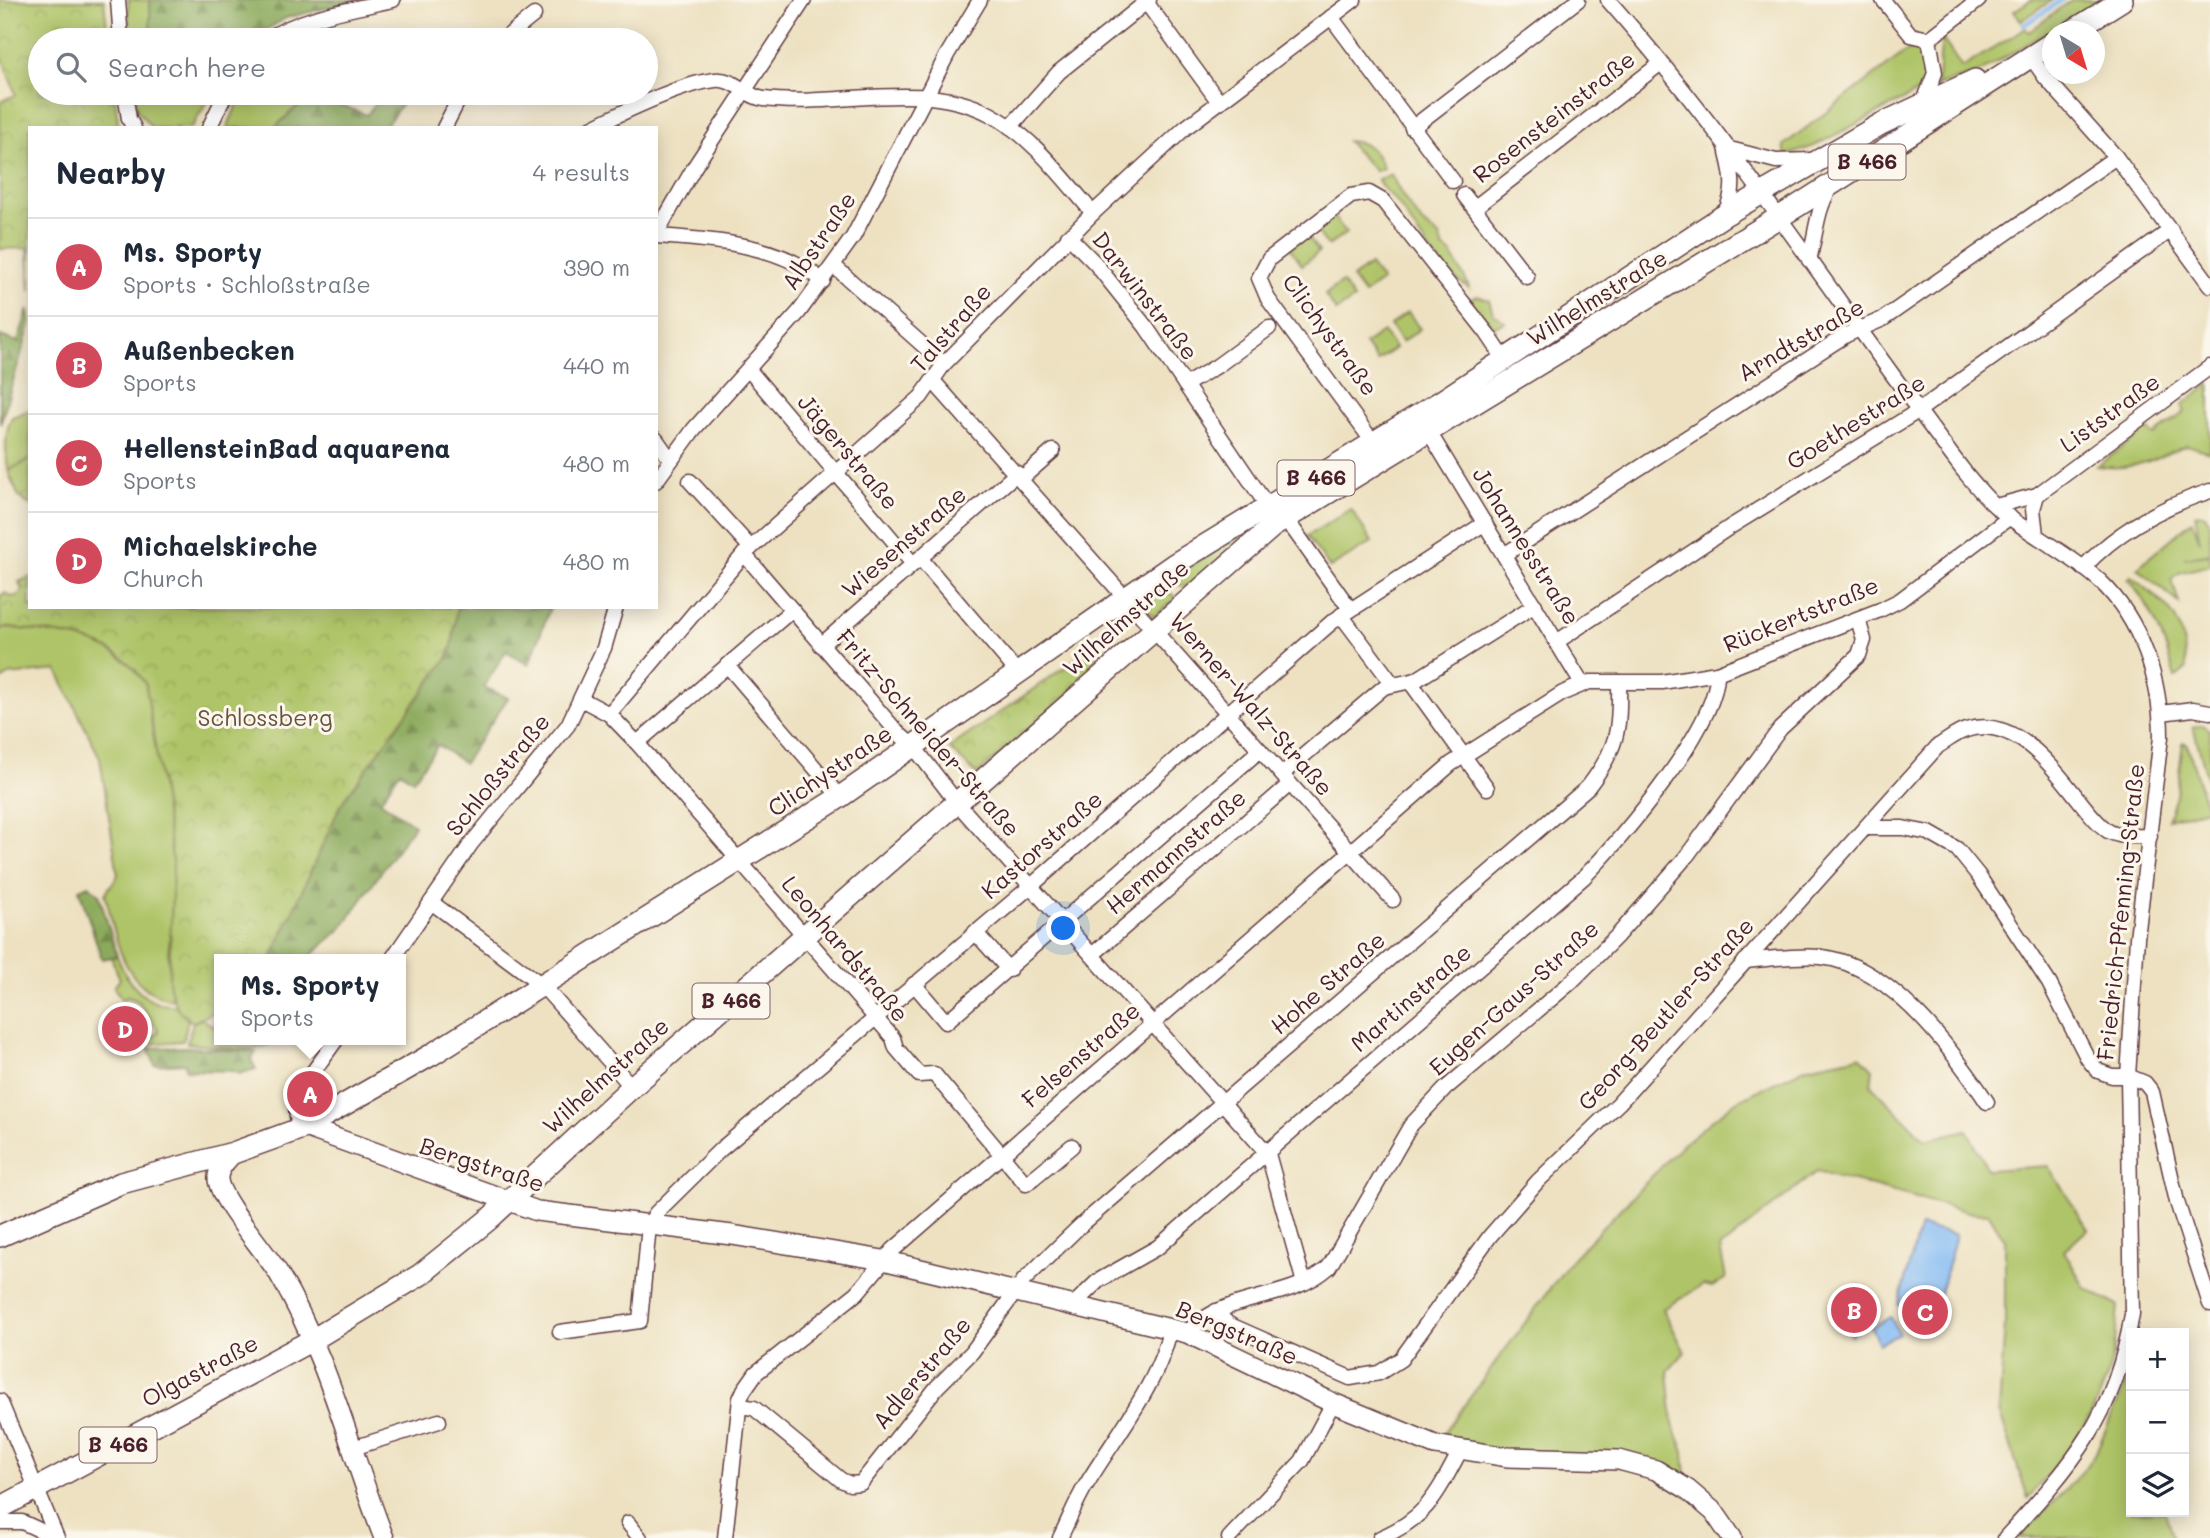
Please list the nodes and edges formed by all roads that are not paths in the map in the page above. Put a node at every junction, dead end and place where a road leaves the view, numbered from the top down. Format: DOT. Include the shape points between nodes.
graph roads {
  1 [pos="118,0"];
  2 [pos="393,0"];
  3 [pos="804,0"];
  4 [pos="980,0"];
  5 [pos="1354,0"];
  6 [pos="1578,0"];
  7 [pos="1608,0"];
  8 [pos="1883,0"];
  9 [pos="1979,0"];
  10 [pos="2122,0"];
  11 [pos="1148,1"];
  12 [pos="534,15"];
  13 [pos="1331,17"];
  14 [pos="2089,21"];
  15 [pos="120,28"];
  16 [pos="287,28"];
  17 [pos="518,28"];
  18 [pos="1929,39"];
  19 [pos="2042,49"];
  20 [pos="2024,60"];
  21 [pos="1661,63"];
  22 [pos="744,90"];
  23 [pos="927,97"];
  24 [pos="658,102"];
  25 [pos="1219,102"];
  26 [pos="1923,104"];
  27 [pos="127,105"];
  28 [pos="220,105"];
  29 [pos="456,105"];
  30 [pos="650,105"];
  31 [pos="133,126"];
  32 [pos="210,126"];
  33 [pos="445,126"];
  34 [pos="597,126"];
  35 [pos="1010,127"];
  36 [pos="1412,128"];
  37 [pos="1726,148"];
  38 [pos="2116,157"];
  39 [pos="1820,159"];
  40 [pos="1453,181"];
  41 [pos="1832,185"];
  42 [pos="1761,193"];
  43 [pos="1464,195"];
  44 [pos="1474,208"];
  45 [pos="1093,213"];
  46 [pos="1723,216"];
  47 [pos="1779,217"];
  48 [pos="2171,230"];
  49 [pos="658,232"];
  50 [pos="658,235"];
  51 [pos="1068,236"];
  52 [pos="1809,260"];
  53 [pos="834,265"];
  54 [pos="1527,277"];
  55 [pos="823,281"];
  56 [pos="2210,285"];
  57 [pos="1269,328"];
  58 [pos="1858,328"];
  59 [pos="1505,360"];
  60 [pos="944,364"];
  61 [pos="2210,367"];
  62 [pos="749,370"];
  63 [pos="934,382"];
  64 [pos="1185,385"];
  65 [pos="1918,411"];
  66 [pos="1429,432"];
  67 [pos="658,442"];
  68 [pos="1373,443"];
  69 [pos="1053,451"];
  70 [pos="670,459"];
  71 [pos="835,472"];
  72 [pos="1019,476"];
  73 [pos="658,478"];
  74 [pos="690,481"];
  75 [pos="2210,491"];
  76 [pos="2037,495"];
  77 [pos="1996,506"];
  78 [pos="1275,513"];
  79 [pos="2010,517"];
  80 [pos="1485,523"];
  81 [pos="2036,535"];
  82 [pos="747,551"];
  83 [pos="1504,555"];
  84 [pos="917,561"];
  85 [pos="1173,565"];
  86 [pos="2083,568"];
  87 [pos="1189,596"];
  88 [pos="1127,597"];
  89 [pos="1535,605"];
  90 [pos="615,609"];
  91 [pos="792,610"];
  92 [pos="1346,612"];
  93 [pos="1858,619"];
  94 [pos="1154,627"];
  95 [pos="1558,641"];
  96 [pos="821,645"];
  97 [pos="727,665"];
  98 [pos="1017,673"];
  99 [pos="1717,673"];
  100 [pos="1619,682"];
  101 [pos="1392,683"];
  102 [pos="1410,683"];
  103 [pos="1582,684"];
  104 [pos="581,699"];
  105 [pos="1228,712"];
  106 [pos="2210,712"];
  107 [pos="2161,713"];
  108 [pos="609,714"];
  109 [pos="637,743"];
  110 [pos="914,747"];
  111 [pos="1260,750"];
  112 [pos="1462,755"];
  113 [pos="1286,779"];
  114 [pos="1487,788"];
  115 [pos="840,797"];
  116 [pos="958,804"];
  117 [pos="1865,828"];
  118 [pos="2150,836"];
  119 [pos="1350,851"];
  120 [pos="740,861"];
  121 [pos="1031,886"];
  122 [pos="1393,900"];
  123 [pos="430,902"];
  124 [pos="1063,922"];
  125 [pos="975,932"];
  126 [pos="805,936"];
  127 [pos="395,954"];
  128 [pos="1092,955"];
  129 [pos="1745,961"];
  130 [pos="1009,970"];
  131 [pos="914,984"];
  132 [pos="542,985"];
  133 [pos="875,1017"];
  134 [pos="1153,1023"];
  135 [pos="332,1045"];
  136 [pos="2128,1076"];
  137 [pos="632,1087"];
  138 [pos="1987,1102"];
  139 [pos="1224,1104"];
  140 [pos="305,1127"];
  141 [pos="1072,1146"];
  142 [pos="233,1153"];
  143 [pos="1268,1154"];
  144 [pos="1001,1155"];
  145 [pos="506,1202"];
  146 [pos="537,1211"];
  147 [pos="649,1225"];
  148 [pos="475,1231"];
  149 [pos="0,1236"];
  150 [pos="883,1260"];
  151 [pos="1304,1283"];
  152 [pos="1016,1291"];
  153 [pos="2210,1304"];
  154 [pos="1073,1305"];
  155 [pos="1216,1311"];
  156 [pos="1178,1331"];
  157 [pos="560,1332"];
  158 [pos="314,1339"];
  159 [pos="0,1401"];
  160 [pos="1333,1403"];
  161 [pos="740,1406"];
  162 [pos="439,1421"];
  163 [pos="353,1448"];
  164 [pos="1460,1451"];
  165 [pos="35,1490"];
  166 [pos="0,1508"];
  167 [pos="0,1522"];
  168 [pos="628,1523"];
  169 [pos="57,1538"];
  170 [pos="384,1538"];
  171 [pos="640,1538"];
  172 [pos="725,1538"];
  173 [pos="1060,1538"];
  174 [pos="1229,1538"];
  175 [pos="1380,1538"];
  176 [pos="1732,1538"];
  177 [pos="2005,1538"];
  1 -- 15 [label="street"];
  2 -- 16 [label="street"];
  3 -- 22 [label="street"];
  4 -- 23 [label="street, Albstraße"];
  5 -- 13 [label="street, Talstraße"];
  6 -- 36 [label="street"];
  7 -- 21 [label="street, Friedrich-Pfenning-Straße"];
  8 -- 18 [label="street" via="1912,35"];
  9 -- 18 [label="street"];
  10 -- 14 [label="main road"];
  11 -- 25 [label="street"];
  11 -- 35 [label="street" via="1059,72"];
  12 -- 17 [label="street"];
  13 -- 25 [label="street, Talstraße"];
  13 -- 36 [label="street"];
  18 -- 26 [label="street" via="1936,73"];
  19 -- 20 [label="main road, Wilhelmstraße / B 466"];
  20 -- 26 [label="main road, Clichystraße / B 466"];
  20 -- 38 [label="street" via="2045,77"];
  20 -- 41 [label="main road, Wilhelmstraße / B 466"];
  21 -- 37 [label="street, Friedrich-Pfenning-Straße"];
  21 -- 44 [label="street, Rosensteinstraße"];
  22 -- 23 [label="street" via="765,99"];
  22 -- 24 [label="street" via="729,82 707,82"];
  22 -- 49 [label="street"];
  23 -- 35 [label="street" via="974,108"];
  23 -- 53 [label="street, Albstraße" via="870,210"];
  25 -- 45 [label="street, Talstraße"];
  26 -- 39 [label="main road, Clichystraße / B 466"];
  27 -- 31 [label="street"];
  28 -- 32 [label="street"];
  29 -- 33 [label="street"];
  30 -- 34 [label="street"];
  35 -- 45 [label="street"];
  36 -- 40 [label="street"];
  37 -- 39 [label="street" via="1776,161"];
  37 -- 42 [label="street, Friedrich-Pfenning-Straße"];
  37 -- 46 [label="street" via="1734,178"];
  38 -- 48 [label="street"];
  38 -- 58 [label="street, Arndtstraße" via="1883,319"];
  39 -- 42 [label="main road, Clichystraße / B 466"];
  41 -- 47 [label="main road, Wilhelmstraße / B 466"];
  41 -- 52 [label="street" via="1818,212"];
  42 -- 46 [label="main road, Clichystraße / B 466"];
  42 -- 47 [label="street, Friedrich-Pfenning-Straße"];
  43 -- 44 [label="street"];
  44 -- 54 [label="street"];
  45 -- 51 [label="street, Talstraße"];
  46 -- 59 [label="main road, Clichystraße / B 466"];
  47 -- 52 [label="street, Friedrich-Pfenning-Straße"];
  47 -- 66 [label="main road, Wilhelmstraße / B 466"];
  48 -- 56 [label="street"];
  48 -- 65 [label="street, Goethestraße"];
  50 -- 55 [label="street" via="754,248"];
  51 -- 60 [label="street, Talstraße"];
  51 -- 64 [label="street, Darwinstraße" via="1114,286"];
  52 -- 58 [label="street, Friedrich-Pfenning-Straße"];
  53 -- 55 [label="street, Albstraße"];
  53 -- 60 [label="street"];
  55 -- 62 [label="street, Albstraße"];
  57 -- 64 [label="street, Darwinstraße"];
  58 -- 65 [label="street, Friedrich-Pfenning-Straße"];
  58 -- 83 [label="street, Arndtstraße"];
  59 -- 68 [label="main road, Clichystraße / B 466"];
  59 -- 68 [label="street, Clichystraße" via="1383,201 1369,193 1351,196 1269,259 1259,278 1268,299"];
  60 -- 63 [label="street, Talstraße"];
  61 -- 76 [label="street, Liststraße"];
  62 -- 70 [label="street, Albstraße"];
  62 -- 71 [label="street, Jägerstraße"];
  63 -- 71 [label="street, Talstraße"];
  63 -- 72 [label="street, Werner-Walz-Straße"];
  64 -- 78 [label="street, Darwinstraße"];
  65 -- 77 [label="street, Friedrich-Pfenning-Straße"];
  65 -- 95 [label="street, Goethestraße"];
  66 -- 78 [label="main road, Wilhelmstraße / B 466"];
  66 -- 80 [label="street, Johannesstraße"];
  67 -- 70 [label="street"];
  68 -- 78 [label="main road, Clichystraße / B 466"];
  69 -- 72 [label="street, Wiesenstraße"];
  70 -- 73 [label="street, Albstraße"];
  71 -- 82 [label="street, Talstraße"];
  71 -- 84 [label="street, Jägerstraße"];
  72 -- 84 [label="street, Wiesenstraße"];
  72 -- 88 [label="street, Werner-Walz-Straße"];
  74 -- 82 [label="street, Fritz-Schneider-Straße"];
  75 -- 86 [label="street" via="2179,501 2125,530"];
  76 -- 77 [label="street, Liststraße"];
  76 -- 81 [label="street" via="2032,509"];
  77 -- 79 [label="street, Friedrich-Pfenning-Straße"];
  78 -- 85 [label="main road, Clichystraße / B 466"];
  78 -- 87 [label="main road, Wilhelmstraße / B 466"];
  78 -- 92 [label="street, Darwinstraße" via="1299,536"];
  79 -- 81 [label="street, Friedrich-Pfenning-Straße"];
  79 -- 93 [label="street, Rückertstraße" via="1894,603"];
  80 -- 83 [label="street, Johannesstraße"];
  80 -- 92 [label="street, Kastorstraße"];
  81 -- 86 [label="street, Friedrich-Pfenning-Straße"];
  82 -- 91 [label="street, Fritz-Schneider-Straße"];
  82 -- 108 [label="street, Talstraße"];
  83 -- 89 [label="street, Johannesstraße"];
  84 -- 96 [label="street, Wiesenstraße"];
  84 -- 98 [label="street, Jägerstraße"];
  85 -- 87 [label="main road" via="1172,587"];
  85 -- 88 [label="main road, Clichystraße / B 466"];
  86 -- 107 [label="street, Friedrich-Pfenning-Straße" via="2109,592 2136,629 2150,662"];
  87 -- 94 [label="main road, Wilhelmstraße / B 466"];
  88 -- 94 [label="street, Werner-Walz-Straße"];
  88 -- 98 [label="main road, Clichystraße / B 466"];
  89 -- 95 [label="street, Johannesstraße"];
  89 -- 102 [label="street"];
  90 -- 104 [label="street, Schloßstraße"];
  91 -- 96 [label="street, Fritz-Schneider-Straße"];
  91 -- 97 [label="street"];
  92 -- 101 [label="street, Darwinstraße"];
  92 -- 105 [label="street, Kastorstraße"];
  93 -- 99 [label="street, Rückertstraße"];
  93 -- 151 [label="street, Eugen-Gaus-Straße" via="1864,640 1859,655 1780,729 1686,857 1617,936 1570,983 1446,1088 1411,1125 1329,1267"];
  94 -- 105 [label="street, Werner-Walz-Straße"];
  94 -- 116 [label="main road, Wilhelmstraße / B 466"];
  95 -- 103 [label="street, Johannesstraße"];
  96 -- 110 [label="street, Fritz-Schneider-Straße"];
  97 -- 109 [label="street"];
  97 -- 115 [label="street"];
  98 -- 110 [label="main road, Clichystraße / B 466"];
  99 -- 100 [label="street, Rückertstraße" via="1662,682"];
  99 -- 143 [label="street, Martinstraße" via="1712,697 1674,767 1609,851"];
  100 -- 103 [label="street, Rückertstraße"];
  100 -- 139 [label="street, Hohe Straße" via="1618,735 1588,787"];
  101 -- 102 [label="street"];
  101 -- 113 [label="street, Hermannstraße"];
  102 -- 112 [label="street"];
  103 -- 112 [label="street, Felsenstraße"];
  104 -- 108 [label="street, Leonhardstraße"];
  104 -- 123 [label="street, Schloßstraße" via="568,725"];
  105 -- 111 [label="street, Werner-Walz-Straße"];
  105 -- 121 [label="street, Kastorstraße"];
  106 -- 107 [label="street"];
  107 -- 118 [label="street, Friedrich-Pfenning-Straße"];
  108 -- 109 [label="street, Leonhardstraße"];
  109 -- 120 [label="street, Leonhardstraße"];
  110 -- 115 [label="main road, Clichystraße / B 466"];
  110 -- 116 [label="street, Fritz-Schneider-Straße"];
  111 -- 113 [label="street, Werner-Walz-Straße"];
  111 -- 124 [label="street"];
  112 -- 114 [label="street"];
  112 -- 119 [label="street, Felsenstraße"];
  113 -- 119 [label="street, Werner-Walz-Straße"];
  113 -- 128 [label="street, Hermannstraße"];
  115 -- 120 [label="main road, Clichystraße / B 466"];
  116 -- 121 [label="street, Fritz-Schneider-Straße"];
  116 -- 126 [label="main road, Wilhelmstraße / B 466"];
  117 -- 118 [label="street, Georg-Beutler-Straße" via="1938,746 1967,730 1996,729 2047,759 2108,831"];
  117 -- 129 [label="street, Georg-Beutler-Straße"];
  117 -- 136 [label="street" via="1929,833 1956,849 2049,983 2088,1059 2098,1071"];
  118 -- 136 [label="street, Friedrich-Pfenning-Straße" via="2137,938"];
  119 -- 122 [label="street, Werner-Walz-Straße"];
  119 -- 134 [label="street, Felsenstraße"];
  120 -- 126 [label="street, Leonhardstraße"];
  120 -- 132 [label="main road, Clichystraße / B 466"];
  121 -- 124 [label="street, Fritz-Schneider-Straße"];
  121 -- 125 [label="street, Kastorstraße"];
  123 -- 127 [label="street, Schloßstraße"];
  123 -- 132 [label="street"];
  124 -- 128 [label="street, Fritz-Schneider-Straße"];
  124 -- 130 [label="street"];
  125 -- 130 [label="street"];
  125 -- 131 [label="street, Kastorstraße"];
  126 -- 133 [label="street, Leonhardstraße"];
  126 -- 137 [label="main road, Wilhelmstraße / B 466"];
  128 -- 134 [label="street, Fritz-Schneider-Straße"];
  129 -- 138 [label="street" via="1822,957 1877,978 1909,1006"];
  129 -- 155 [label="street, Georg-Beutler-Straße" via="1619,1103 1538,1181 1490,1236 1401,1359 1379,1373 1360,1378 1340,1376 1227,1324"];
  130 -- 131 [label="street" via="946,1022"];
  131 -- 133 [label="street, Kastorstraße"];
  132 -- 137 [label="street"];
  132 -- 140 [label="main road, Clichystraße / B 466"];
  133 -- 144 [label="street, Leonhardstraße" via="919,1075 934,1074"];
  133 -- 147 [label="street, Kastorstraße" via="720,1150"];
  134 -- 139 [label="street, Fritz-Schneider-Straße"];
  134 -- 144 [label="street, Felsenstraße"];
  135 -- 140 [label="street" via="295,1097 297,1116"];
  136 -- 153 [label="street" via="2145,1083 2157,1104 2176,1202"];
  136 -- 177 [label="street, Friedrich-Pfenning-Straße" via="2132,1314 2127,1347 2100,1418 2077,1457"];
  137 -- 145 [label="main road, Wilhelmstraße / B 466"];
  139 -- 143 [label="street, Fritz-Schneider-Straße"];
  139 -- 152 [label="street, Hohe Straße" via="1080,1226"];
  140 -- 142 [label="main road, B 466"];
  140 -- 145 [label="street, Bergstraße"];
  141 -- 144 [label="street, Leonhardstraße" via="1026,1184"];
  142 -- 149 [label="main road, B 466" via="106,1189"];
  142 -- 158 [label="street" via="217,1178 222,1193 271,1260"];
  143 -- 151 [label="street, Fritz-Schneider-Straße"];
  143 -- 154 [label="street, Martinstraße" via="1158,1247 1098,1281"];
  144 -- 150 [label="street, Felsenstraße"];
  145 -- 146 [label="street, Bergstraße"];
  145 -- 148 [label="main road, Wilhelmstraße / B 466"];
  146 -- 147 [label="street, Bergstraße"];
  146 -- 148 [label="street"];
  147 -- 150 [label="street, Bergstraße"];
  147 -- 157 [label="street" via="640,1321"];
  148 -- 158 [label="main road, Wilhelmstraße / B 466" via="397,1291"];
  150 -- 152 [label="street, Bergstraße"];
  150 -- 161 [label="street, Felsenstraße" via="857,1293 756,1373"];
  151 -- 155 [label="street, Eugen-Gaus-Straße"];
  152 -- 154 [label="street, Bergstraße"];
  152 -- 161 [label="street, Adlerstraße" via="861,1483 841,1480 754,1408"];
  154 -- 156 [label="street, Bergstraße"];
  155 -- 156 [label="street, Eugen-Gaus-Straße"];
  156 -- 160 [label="street, Bergstraße"];
  156 -- 173 [label="street" via="1084,1488"];
  158 -- 163 [label="street"];
  158 -- 165 [label="main road, Olgastraße / B 466"];
  159 -- 165 [label="street"];
  160 -- 164 [label="street, Bergstraße"];
  160 -- 174 [label="street" via="1301,1461"];
  161 -- 172 [label="street, Felsenstraße"];
  162 -- 163 [label="street"];
  163 -- 170 [label="street"];
  164 -- 175 [label="street" via="1423,1512"];
  164 -- 176 [label="street, Bergstraße" via="1640,1464 1687,1489 1714,1512"];
  165 -- 166 [label="main road, Olgastraße / B 466"];
  165 -- 169 [label="street"];
  167 -- 169 [label="street" via="22,1522"];
  168 -- 171 [label="street"];
}
